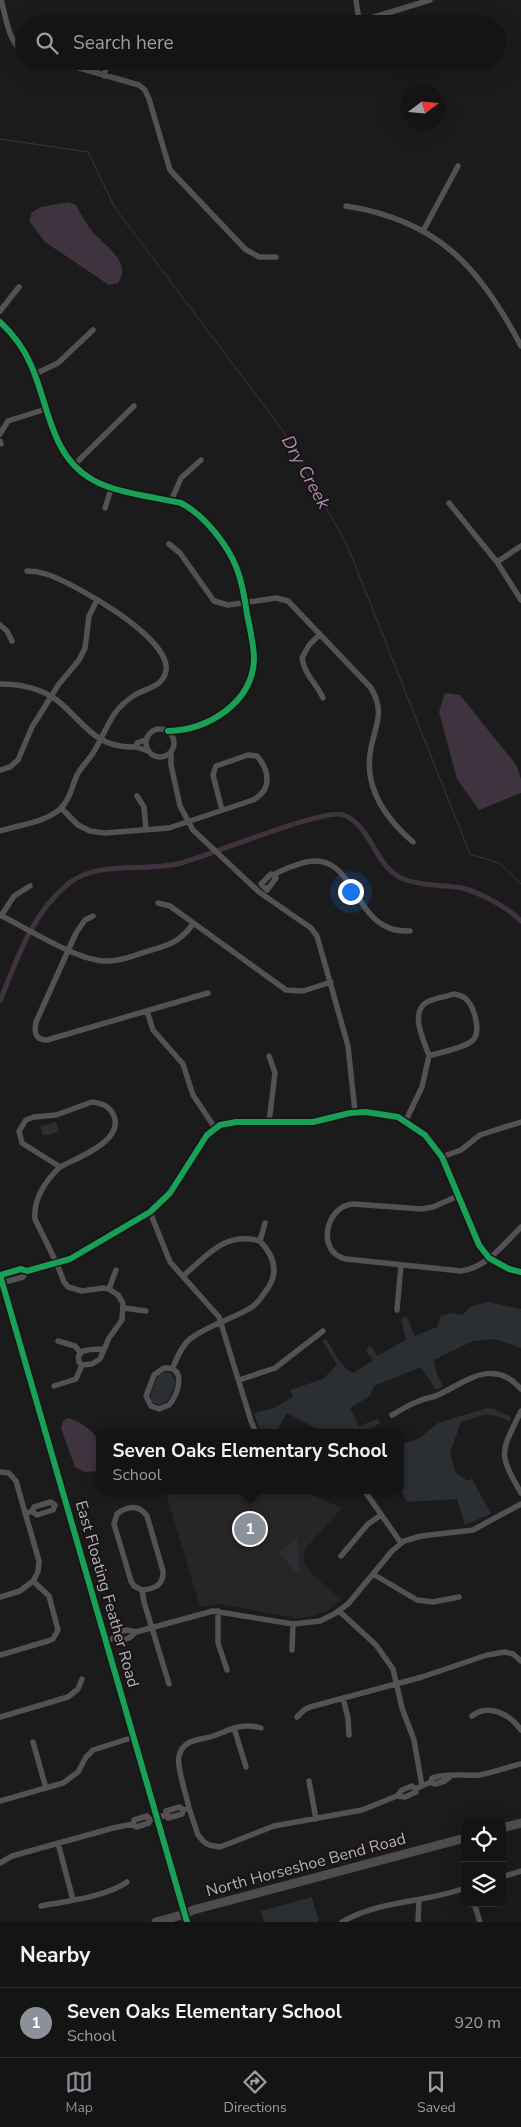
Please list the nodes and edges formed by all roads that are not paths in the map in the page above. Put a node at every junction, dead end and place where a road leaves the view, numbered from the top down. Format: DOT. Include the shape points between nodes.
graph roads {
  1 [pos="1,0"];
  2 [pos="356,0"];
  3 [pos="430,0"];
  4 [pos="358,15"];
  5 [pos="379,15"];
  6 [pos="15,42"];
  7 [pos="84,70"];
  8 [pos="106,70"];
  9 [pos="104,76"];
  10 [pos="458,166"];
  11 [pos="346,206"];
  12 [pos="423,231"];
  13 [pos="276,257"];
  14 [pos="19,287"];
  15 [pos="0,311"];
  16 [pos="0,322"];
  17 [pos="93,330"];
  18 [pos="521,346"];
  19 [pos="35,374"];
  20 [pos="134,406"];
  21 [pos="46,409"];
  22 [pos="0,434"];
  23 [pos="201,460"];
  24 [pos="74,465"];
  25 [pos="112,486"];
  26 [pos="171,501"];
  27 [pos="449,503"];
  28 [pos="105,508"];
  29 [pos="169,544"];
  30 [pos="521,546"];
  31 [pos="498,562"];
  32 [pos="27,571"];
  33 [pos="97,600"];
  34 [pos="521,600"];
  35 [pos="245,602"];
  36 [pos="0,625"];
  37 [pos="320,634"];
  38 [pos="12,641"];
  39 [pos="0,684"];
  40 [pos="52,697"];
  41 [pos="323,698"];
  42 [pos="180,731"];
  43 [pos="168,732"];
  44 [pos="100,738"];
  45 [pos="147,739"];
  46 [pos="174,744"];
  47 [pos="136,747"];
  48 [pos="148,751"];
  49 [pos="171,753"];
  50 [pos="159,758"];
  51 [pos="171,765"];
  52 [pos="0,770"];
  53 [pos="137,796"];
  54 [pos="61,808"];
  55 [pos="222,810"];
  56 [pos="187,822"];
  57 [pos="146,830"];
  58 [pos="0,831"];
  59 [pos="413,842"];
  60 [pos="30,886"];
  61 [pos="261,890"];
  62 [pos="158,903"];
  63 [pos="1,916"];
  64 [pos="93,916"];
  65 [pos="193,924"];
  66 [pos="410,931"];
  67 [pos="68,950"];
  68 [pos="331,982"];
  69 [pos="208,993"];
  70 [pos="147,1011"];
  71 [pos="269,1056"];
  72 [pos="429,1056"];
  73 [pos="356,1112"];
  74 [pos="406,1120"];
  75 [pos="269,1122"];
  76 [pos="521,1122"];
  77 [pos="215,1128"];
  78 [pos="442,1157"];
  79 [pos="60,1167"];
  80 [pos="458,1196"];
  81 [pos="150,1212"];
  82 [pos="265,1223"];
  83 [pos="521,1228"];
  84 [pos="260,1241"];
  85 [pos="489,1258"];
  86 [pos="57,1264"];
  87 [pos="401,1266"];
  88 [pos="116,1270"];
  89 [pos="521,1272"];
  90 [pos="182,1276"];
  91 [pos="1,1279"];
  92 [pos="109,1289"];
  93 [pos="124,1308"];
  94 [pos="146,1310"];
  95 [pos="397,1310"];
  96 [pos="222,1322"];
  97 [pos="323,1331"];
  98 [pos="58,1341"];
  99 [pos="104,1349"];
  100 [pos="80,1352"];
  101 [pos="82,1365"];
  102 [pos="172,1369"];
  103 [pos="239,1380"];
  104 [pos="54,1386"];
  105 [pos="521,1389"];
  106 [pos="521,1411"];
  107 [pos="392,1415"];
  108 [pos="254,1429"];
  109 [pos="0,1472"];
  110 [pos="521,1492"];
  111 [pos="367,1494"];
  112 [pos="66,1502"];
  113 [pos="521,1504"];
  114 [pos="25,1514"];
  115 [pos="381,1515"];
  116 [pos="401,1543"];
  117 [pos="341,1556"];
  118 [pos="373,1574"];
  119 [pos="33,1581"];
  120 [pos="142,1590"];
  121 [pos="0,1597"];
  122 [pos="459,1597"];
  123 [pos="218,1611"];
  124 [pos="339,1611"];
  125 [pos="293,1624"];
  126 [pos="153,1628"];
  127 [pos="110,1640"];
  128 [pos="292,1650"];
  129 [pos="0,1655"];
  130 [pos="521,1661"];
  131 [pos="227,1670"];
  132 [pos="82,1679"];
  133 [pos="397,1683"];
  134 [pos="169,1684"];
  135 [pos="343,1698"];
  136 [pos="472,1716"];
  137 [pos="0,1717"];
  138 [pos="297,1717"];
  139 [pos="234,1728"];
  140 [pos="261,1728"];
  141 [pos="521,1730"];
  142 [pos="349,1735"];
  143 [pos="134,1737"];
  144 [pos="33,1742"];
  145 [pos="521,1764"];
  146 [pos="246,1767"];
  147 [pos="310,1781"];
  148 [pos="418,1787"];
  149 [pos="46,1788"];
  150 [pos="0,1801"];
  151 [pos="186,1809"];
  152 [pos="153,1819"];
  153 [pos="316,1819"];
  154 [pos="521,1823"];
  155 [pos="506,1827"];
  156 [pos="461,1839"];
  157 [pos="58,1843"];
  158 [pos="0,1863"];
  159 [pos="521,1871"];
  160 [pos="506,1876"];
  161 [pos="127,1882"];
  162 [pos="461,1889"];
  163 [pos="74,1900"];
  164 [pos="419,1900"];
  165 [pos="41,1906"];
  166 [pos="475,1907"];
  167 [pos="186,1918"];
  168 [pos="156,1922"];
  169 [pos="342,1922"];
  170 [pos="418,1922"];
  171 [pos="480,1922"];
  1 -- 6 [label="street"];
  2 -- 4 [label="street"];
  3 -- 5 [label="street"];
  7 -- 9 [label="street"];
  8 -- 9 [label="street"];
  9 -- 13 [label="street" via="139,85 145,90 170,170 245,249 259,257"];
  10 -- 12 [label="street"];
  11 -- 12 [label="street" via="384,214"];
  12 -- 18 [label="street" via="441,242 479,277 496,300"];
  14 -- 15 [label="street"];
  16 -- 19 [label="street" via="23,350"];
  17 -- 19 [label="street" via="53,367"];
  19 -- 21 [label="street"];
  20 -- 24 [label="street"];
  21 -- 22 [label="street" via="8,420"];
  21 -- 24 [label="street" via="58,443"];
  23 -- 26 [label="street" via="181,478"];
  24 -- 25 [label="street" via="94,481"];
  25 -- 26 [label="street"];
  25 -- 28 [label="street"];
  26 -- 35 [label="street" via="186,506 201,517 228,552 238,572"];
  27 -- 31 [label="street"];
  29 -- 35 [label="street" via="180,553 214,601 228,605"];
  30 -- 31 [label="street"];
  31 -- 34 [label="street"];
  32 -- 33 [label="street" via="56,578"];
  33 -- 40 [label="street" via="89,616 83,653"];
  33 -- 44 [label="street" via="120,613 144,633 166,660 166,672 160,683 123,705"];
  35 -- 37 [label="street" via="284,599"];
  35 -- 42 [label="street" via="254,659 248,686 229,709"];
  36 -- 38 [label="street"];
  37 -- 41 [label="street" via="302,658 307,675"];
  37 -- 59 [label="street" via="376,697 379,714 371,748 372,782 383,810"];
  39 -- 40 [label="street" via="30,687"];
  40 -- 44 [label="street"];
  40 -- 52 [label="street" via="32,727 18,760"];
  42 -- 43 [label="street"];
  42 -- 46 [label="street"];
  43 -- 45 [label="street" via="156,730"];
  43 -- 46 [label="street"];
  44 -- 47 [label="street" via="120,746"];
  44 -- 54 [label="street" via="94,752 78,772"];
  45 -- 47 [label="street" via="137,743"];
  45 -- 48 [label="street"];
  46 -- 49 [label="street"];
  47 -- 48 [label="street"];
  48 -- 50 [label="street"];
  49 -- 50 [label="street"];
  49 -- 51 [label="street"];
  50 -- 51 [label="street"];
  51 -- 56 [label="street"];
  53 -- 57 [label="street" via="144,807"];
  54 -- 57 [label="street" via="78,826 90,831"];
  54 -- 58 [label="street" via="47,817"];
  55 -- 55 [label="street" via="213,775 216,766 257,756 265,768 267,786 259,796"];
  55 -- 56 [label="street"];
  56 -- 57 [label="street"];
  56 -- 61 [label="street" via="217,854"];
  60 -- 63 [label="street" via="14,896"];
  61 -- 66 [label="street" via="261,884 271,874 320,860 339,870 379,922 397,930"];
  61 -- 68 [label="street" via="311,928 317,936"];
  62 -- 65 [label="street" via="170,906"];
  63 -- 67 [label="street"];
  64 -- 67 [label="street" via="79,928"];
  65 -- 67 [label="street" via="176,942 121,959 98,961"];
  65 -- 68 [label="street" via="286,990 303,991"];
  67 -- 70 [label="street" via="36,1022 34,1031 37,1037 47,1040"];
  68 -- 73 [label="street" via="348,1046"];
  69 -- 70 [label="street"];
  70 -- 77 [label="street" via="153,1030 183,1064 192,1095"];
  71 -- 75 [label="street" via="275,1073"];
  72 -- 72 [label="street" via="418,1021 421,1007 428,1001 454,994 467,999 476,1024 474,1038 466,1044"];
  72 -- 74 [label="street" via="422,1087"];
  73 -- 74 [label="street" via="382,1113"];
  73 -- 75 [label="street" via="313,1122"];
  74 -- 78 [label="street" via="426,1135"];
  75 -- 77 [label="street" via="230,1122"];
  76 -- 78 [label="street" via="480,1135 461,1150"];
  77 -- 81 [label="street" via="203,1139 170,1193"];
  78 -- 80 [label="street"];
  79 -- 79 [label="street" via="111,1137 116,1124 108,1107 92,1102 56,1115 26,1120 19,1131 22,1143"];
  79 -- 86 [label="street" via="38,1196 34,1211 37,1225"];
  80 -- 85 [label="street" via="476,1240"];
  80 -- 87 [label="street" via="422,1209 353,1204 342,1206 331,1218 329,1248 336,1256"];
  81 -- 86 [label="street" via="75,1257"];
  81 -- 90 [label="street" via="167,1257"];
  82 -- 84 [label="street"];
  83 -- 85 [label="street"];
  84 -- 90 [label="street" via="244,1237 228,1240"];
  84 -- 96 [label="street" via="273,1260 272,1282 256,1304"];
  85 -- 87 [label="street" via="472,1269 461,1271"];
  85 -- 89 [label="street"];
  86 -- 91 [label="street" via="27,1271 23,1277"];
  86 -- 92 [label="street" via="64,1282 74,1290"];
  87 -- 95 [label="street"];
  88 -- 92 [label="street"];
  90 -- 96 [label="street"];
  91 -- 112 [label="main road, East Floating Feather Road"];
  92 -- 93 [label="street" via="118,1295"];
  93 -- 94 [label="street"];
  93 -- 99 [label="street" via="122,1320"];
  96 -- 102 [label="street" via="186,1343"];
  96 -- 103 [label="street"];
  97 -- 103 [label="street" via="275,1368"];
  98 -- 100 [label="street" via="75,1346"];
  99 -- 100 [label="street"];
  99 -- 101 [label="street" via="96,1362"];
  100 -- 101 [label="street" via="78,1359"];
  101 -- 104 [label="street" via="76,1379"];
  102 -- 102 [label="street" via="160,1370 154,1375 146,1396 154,1408 162,1409 172,1402 180,1381"];
  103 -- 108 [label="street"];
  105 -- 107 [label="street" via="504,1376 481,1374"];
  106 -- 110 [label="street" via="507,1440 504,1456"];
  109 -- 114 [label="street" via="13,1475"];
  111 -- 115 [label="street"];
  112 -- 114 [label="street" via="36,1515 32,1511"];
  112 -- 127 [label="main road, East Floating Feather Road"];
  113 -- 116 [label="street" via="473,1530 415,1537"];
  114 -- 119 [label="street" via="39,1561"];
  115 -- 116 [label="street"];
  115 -- 117 [label="street" via="368,1524"];
  116 -- 118 [label="street"];
  118 -- 122 [label="street" via="417,1600 433,1602"];
  118 -- 124 [label="street" via="352,1601"];
  119 -- 121 [label="street" via="20,1591"];
  119 -- 129 [label="street" via="49,1596 58,1625 57,1634 48,1642"];
  120 -- 120 [label="street" via="130,1581 114,1524 122,1510 138,1507 147,1516 163,1571 163,1578 156,1586"];
  120 -- 126 [label="street"];
  123 -- 125 [label="street"];
  123 -- 126 [label="street"];
  123 -- 131 [label="street" via="218,1643"];
  124 -- 125 [label="street" via="314,1622"];
  124 -- 133 [label="street" via="386,1657"];
  125 -- 128 [label="street"];
  126 -- 127 [label="street" via="136,1632 118,1642"];
  126 -- 134 [label="street"];
  127 -- 143 [label="main road, East Floating Feather Road"];
  130 -- 133 [label="street" via="513,1654 500,1652"];
  132 -- 137 [label="street" via="78,1689 68,1697"];
  133 -- 135 [label="street"];
  133 -- 148 [label="street" via="414,1740"];
  135 -- 138 [label="street" via="304,1710"];
  135 -- 142 [label="street"];
  136 -- 141 [label="street" via="488,1710 501,1712"];
  139 -- 140 [label="street" via="251,1725"];
  139 -- 146 [label="street"];
  139 -- 151 [label="street" via="190,1741 183,1747 178,1756 178,1766 185,1787"];
  143 -- 149 [label="street" via="93,1750 70,1780"];
  143 -- 152 [label="main road, East Floating Feather Road"];
  144 -- 149 [label="street"];
  145 -- 148 [label="street" via="487,1773 442,1774"];
  147 -- 153 [label="street"];
  148 -- 153 [label="street" via="402,1790 397,1796 362,1810"];
  149 -- 150 [label="street"];
  151 -- 152 [label="street" via="180,1807 166,1811 166,1815"];
  151 -- 153 [label="street" via="198,1835 214,1847 274,1826"];
  152 -- 157 [label="street" via="147,1816 134,1820 133,1824"];
  152 -- 167 [label="main road, East Floating Feather Road"];
  154 -- 155 [label="highway"];
  156 -- 167 [label="highway, North Horseshoe Bend Road" via="193,1910"];
  157 -- 158 [label="street" via="12,1856"];
  157 -- 163 [label="street"];
  159 -- 160 [label="street"];
  161 -- 163 [label="street"];
  162 -- 164 [label="street"];
  163 -- 165 [label="street"];
  164 -- 169 [label="street" via="387,1905"];
  164 -- 170 [label="street"];
  166 -- 171 [label="street"];
  167 -- 168 [label="highway, North Horseshoe Bend Road"];
}
